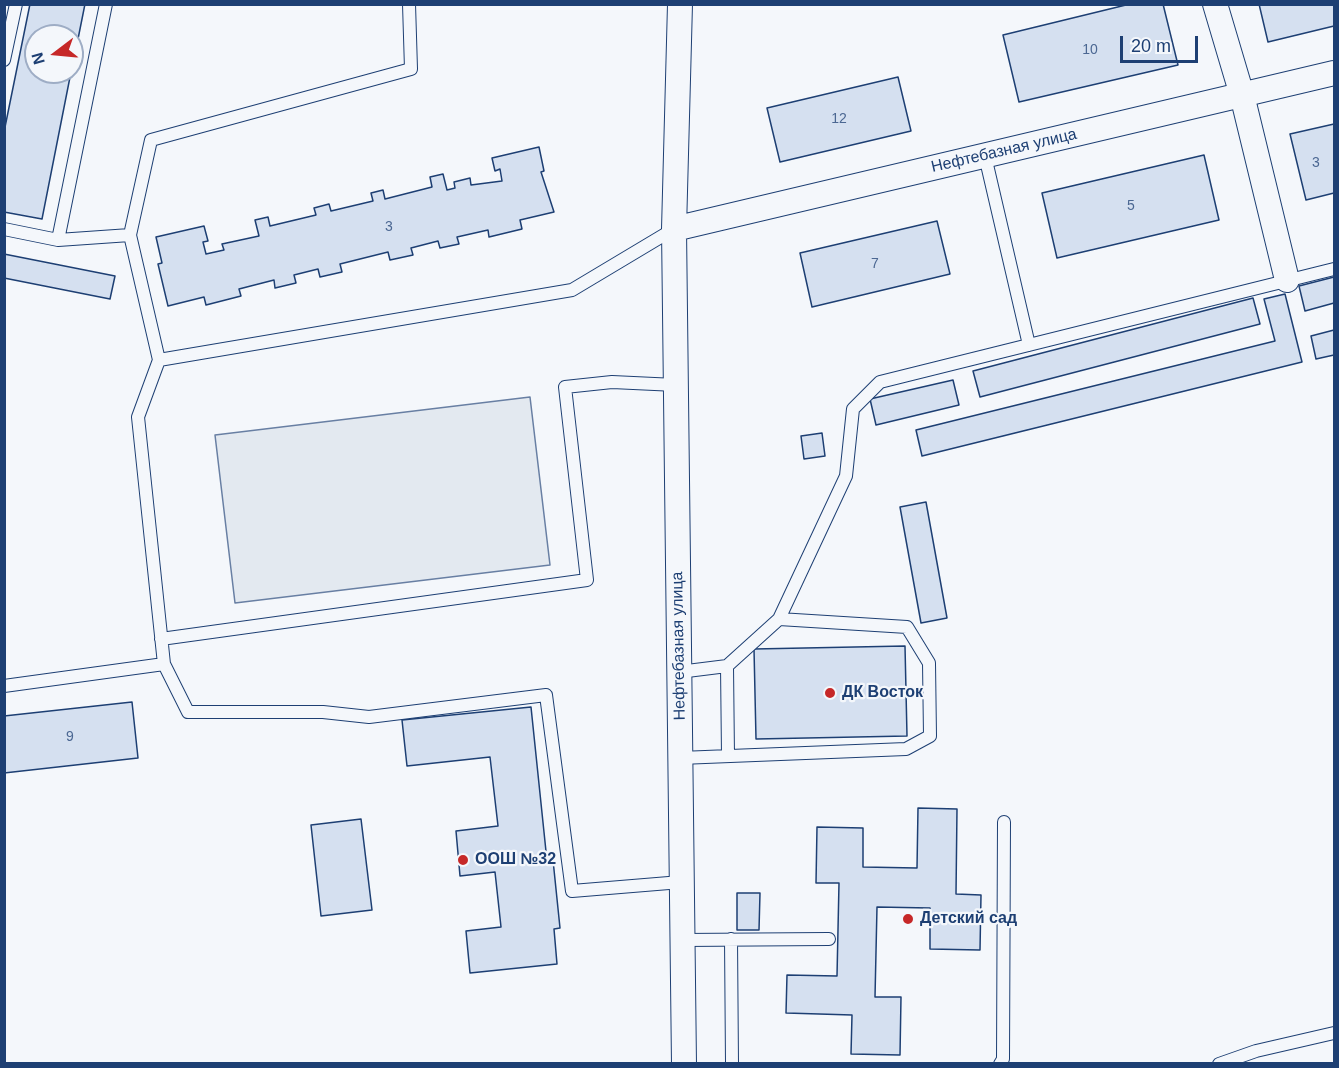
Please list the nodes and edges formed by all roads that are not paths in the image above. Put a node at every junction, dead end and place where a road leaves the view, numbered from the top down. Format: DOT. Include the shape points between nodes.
graph roads {
  1 [pos="16,4"];
  2 [pos="106,4"];
  3 [pos="409,4"];
  4 [pos="680,4"];
  5 [pos="1215,4"];
  6 [pos="4,60"];
  7 [pos="1335,73"];
  8 [pos="1242,95"];
  9 [pos="985,156"];
  10 [pos="675,229"];
  11 [pos="4,230"];
  12 [pos="130,235"];
  13 [pos="58,240"];
  14 [pos="1335,269"];
  15 [pos="1287,280"];
  16 [pos="1029,345"];
  17 [pos="159,360"];
  18 [pos="676,385"];
  19 [pos="779,619"];
  20 [pos="161,639"];
  21 [pos="164,664"];
  22 [pos="727,666"];
  23 [pos="679,672"];
  24 [pos="4,687"];
  25 [pos="728,756"];
  26 [pos="680,758"];
  27 [pos="1004,822"];
  28 [pos="681,882"];
  29 [pos="731,939"];
  30 [pos="828,939"];
  31 [pos="682,940"];
  32 [pos="1335,1033"];
  33 [pos="684,1064"];
  34 [pos="732,1064"];
  35 [pos="1000,1064"];
  36 [pos="1219,1064"];
  1 -- 6 [label="lane"];
  2 -- 13 [label="lane"];
  3 -- 12 [label="lane" via="411,69 152,140"];
  4 -- 10 [label="street, Нефтебазная улица"];
  5 -- 8 [label="street"];
  7 -- 8 [label="street, Нефтебазная улица"];
  8 -- 9 [label="street, Нефтебазная улица"];
  8 -- 15 [label="street"];
  9 -- 10 [label="street, Нефтебазная улица"];
  9 -- 16 [label="lane"];
  10 -- 17 [label="lane" via="572,290"];
  10 -- 18 [label="street, Нефтебазная улица"];
  11 -- 13 [label="lane"];
  12 -- 13 [label="lane"];
  12 -- 17 [label="lane"];
  14 -- 15 [label="lane"];
  15 -- 16 [label="lane"];
  16 -- 19 [label="lane" via="880,382 853,409 846,476"];
  17 -- 20 [label="lane" via="138,417"];
  18 -- 20 [label="lane" via="612,382 565,387 587,580"];
  18 -- 23 [label="street, Нефтебазная улица"];
  19 -- 22 [label="lane"];
  19 -- 25 [label="lane" via="907,627 928,663 930,736 906,749"];
  20 -- 21 [label="lane"];
  21 -- 24 [label="lane"];
  21 -- 28 [label="lane" via="188,712 323,712 369,717 546,695 572,891"];
  22 -- 23 [label="lane"];
  22 -- 25 [label="lane"];
  23 -- 26 [label="street, Нефтебазная улица"];
  25 -- 26 [label="lane"];
  26 -- 28 [label="street, Нефтебазная улица"];
  27 -- 35 [label="lane"];
  28 -- 31 [label="street, Нефтебазная улица"];
  29 -- 30 [label="lane"];
  29 -- 31 [label="lane"];
  29 -- 34 [label="lane"];
  31 -- 33 [label="street, Нефтебазная улица"];
  32 -- 36 [label="lane" via="1256,1051"];
}
